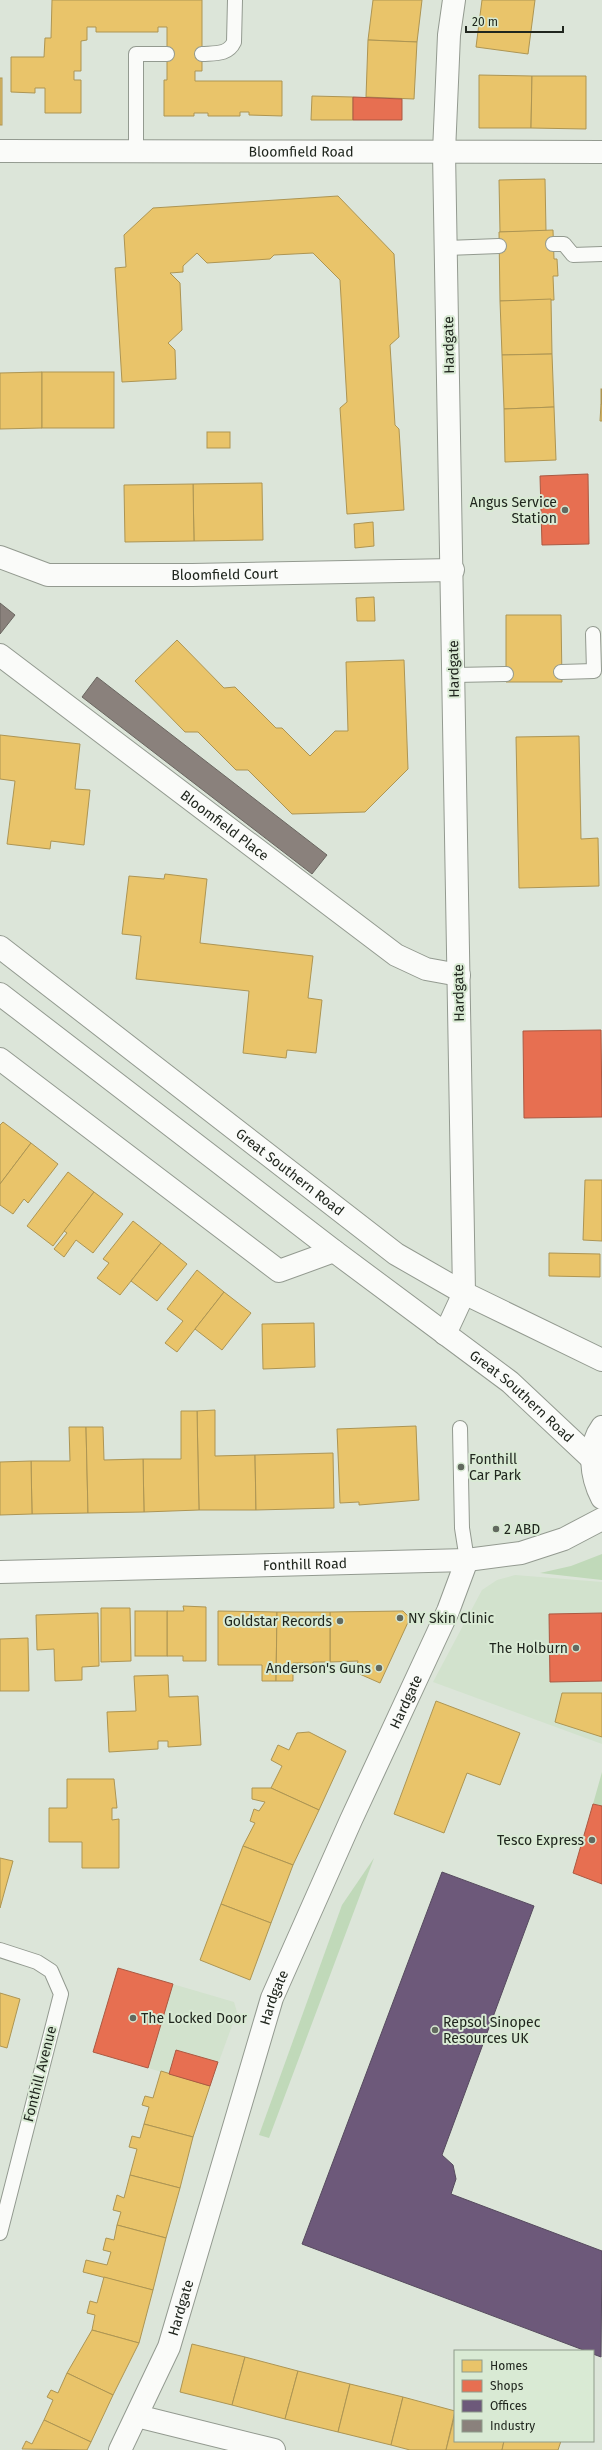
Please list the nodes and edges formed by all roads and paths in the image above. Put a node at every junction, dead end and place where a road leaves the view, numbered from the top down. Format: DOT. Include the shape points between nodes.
graph roads {
  1 [pos="235,0"];
  2 [pos="454,0"];
  3 [pos="167,54"];
  4 [pos="202,54"];
  5 [pos="0,150"];
  6 [pos="136,151"];
  7 [pos="444,152"];
  8 [pos="602,152"];
  9 [pos="553,244"];
  10 [pos="499,246"];
  11 [pos="446,248"];
  12 [pos="602,254"];
  13 [pos="0,557"];
  14 [pos="453,570"];
  15 [pos="594,634"];
  16 [pos="0,655"];
  17 [pos="562,672"];
  18 [pos="506,674"];
  19 [pos="455,675"];
  20 [pos="0,947"];
  21 [pos="459,975"];
  22 [pos="0,994"];
  23 [pos="0,1059"];
  24 [pos="334,1251"];
  25 [pos="464,1293"];
  26 [pos="445,1334"];
  27 [pos="602,1360"];
  28 [pos="602,1426"];
  29 [pos="460,1428"];
  30 [pos="592,1459"];
  31 [pos="602,1498"];
  32 [pos="602,1519"];
  33 [pos="467,1560"];
  34 [pos="0,1572"];
  35 [pos="0,1950"];
  36 [pos="0,2233"];
  37 [pos="138,2416"];
  38 [pos="120,2450"];
  39 [pos="274,2450"];
  1 -- 4 [label="lane" via="232,47 222,53"];
  2 -- 7 [label="street, Hardgate" via="449,35"];
  3 -- 6 [label="lane" via="136,54"];
  5 -- 6 [label="street, Bloomfield Road"];
  6 -- 7 [label="street, Bloomfield Road"];
  7 -- 8 [label="street, Bloomfield Road"];
  7 -- 11 [label="street, Hardgate"];
  9 -- 12 [label="lane" via="564,244 573,255"];
  10 -- 11 [label="lane"];
  11 -- 14 [label="street, Hardgate"];
  13 -- 14 [label="street, Bloomfield Court" via="48,575"];
  14 -- 19 [label="street, Hardgate"];
  15 -- 17 [label="lane" via="594,671"];
  16 -- 21 [label="street, Bloomfield Place" via="396,955 426,969"];
  18 -- 19 [label="lane"];
  19 -- 21 [label="street, Hardgate"];
  20 -- 25 [label="street, Great Southern Road" via="396,1254"];
  21 -- 25 [label="street, Hardgate"];
  22 -- 24 [label="street, Great Southern Road"];
  23 -- 24 [label="street" via="278,1271"];
  24 -- 26 [label="street, Great Southern Road"];
  25 -- 26 [label="street, Hardgate"];
  25 -- 27 [label="street, Great Southern Road"];
  26 -- 30 [label="street, Great Southern Road" via="510,1382"];
  28 -- 30 [label="street" via="598,1431"];
  29 -- 33 [label="lane" via="462,1528"];
  30 -- 31 [label="street" via="593,1474"];
  32 -- 33 [label="street, Fonthill Road" via="564,1539 521,1553"];
  33 -- 34 [label="street, Fonthill Road"];
  33 -- 37 [label="street, Hardgate" via="448,1611 272,1998 169,2347"];
  35 -- 36 [label="lane, Fonthill Avenue" via="37,1962 51,1971 61,1994"];
  37 -- 38 [label="street, Hardgate"];
  37 -- 39 [label="street"];
}
